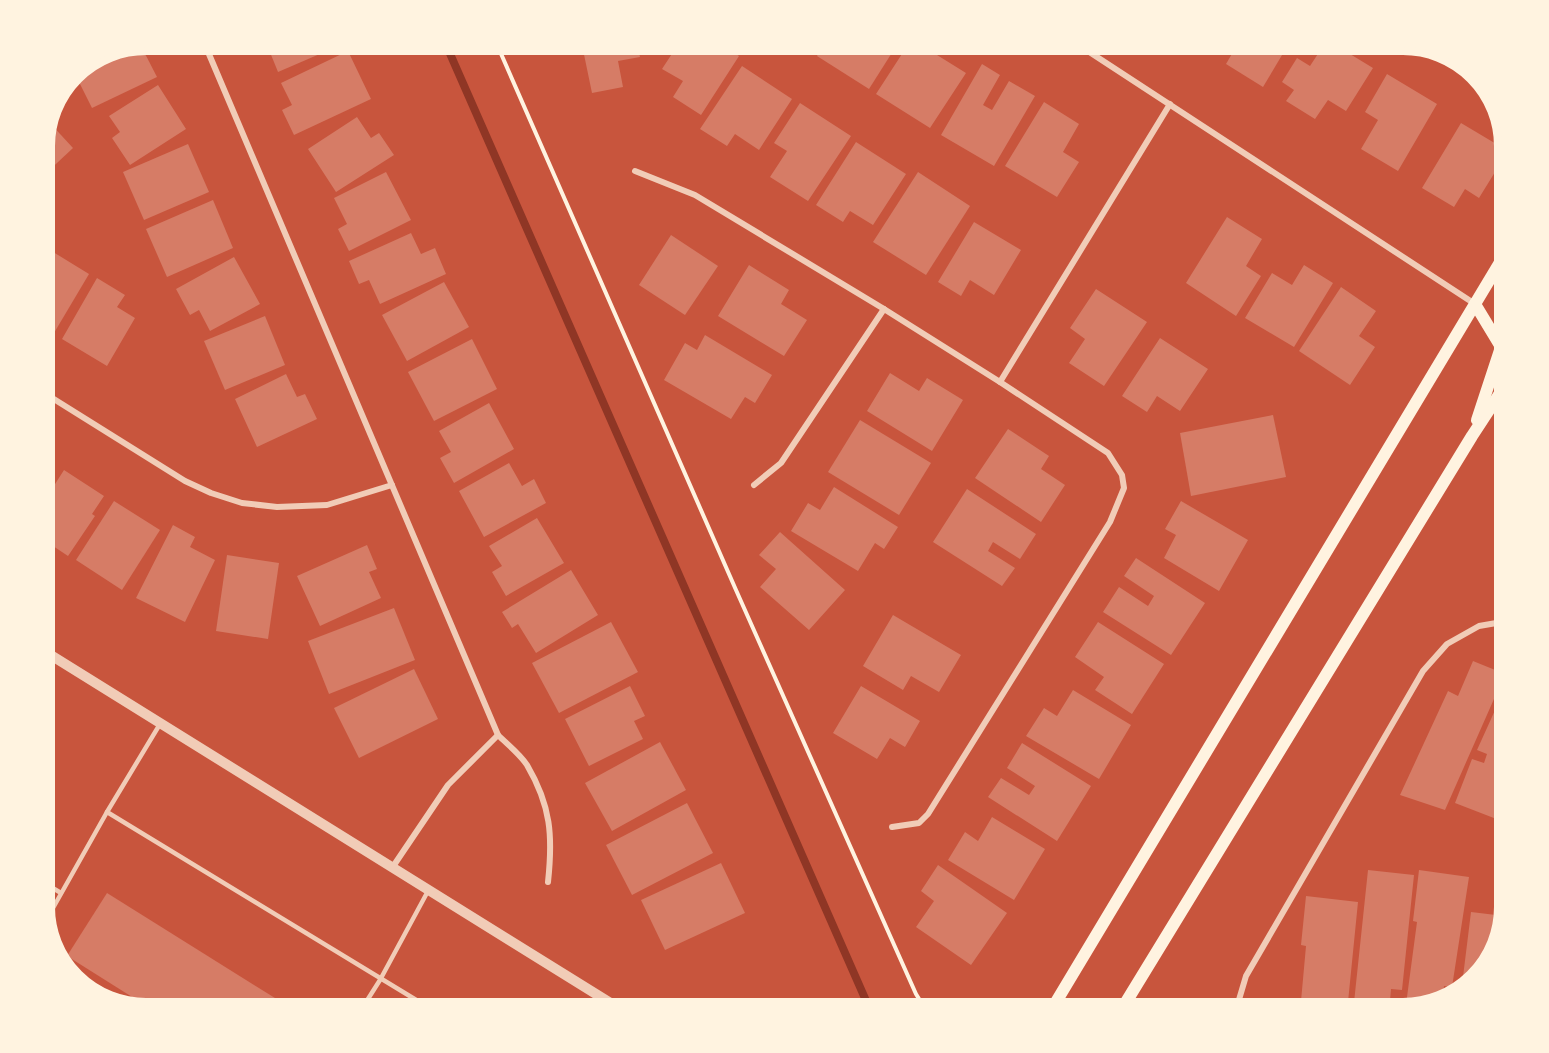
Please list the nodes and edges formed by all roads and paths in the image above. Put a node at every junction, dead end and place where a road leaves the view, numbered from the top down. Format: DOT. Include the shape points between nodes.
graph roads {
  1 [pos="208,51"];
  2 [pos="500,51"];
  3 [pos="1088,51"];
  4 [pos="1170,104"];
  5 [pos="634,171"];
  6 [pos="1498,267"];
  7 [pos="1475,304"];
  8 [pos="884,309"];
  9 [pos="1498,342"];
  10 [pos="1498,356"];
  11 [pos="1000,382"];
  12 [pos="51,397"];
  13 [pos="1498,397"];
  14 [pos="1472,436"];
  15 [pos="392,485"];
  16 [pos="754,485"];
  17 [pos="1498,623"];
  18 [pos="51,655"];
  19 [pos="160,724"];
  20 [pos="498,735"];
  21 [pos="107,812"];
  22 [pos="892,827"];
  23 [pos="392,868"];
  24 [pos="548,882"];
  25 [pos="51,887"];
  26 [pos="428,891"];
  27 [pos="61,893"];
  28 [pos="51,911"];
  29 [pos="380,980"];
  30 [pos="366,1002"];
  31 [pos="418,1002"];
  32 [pos="609,1002"];
  33 [pos="921,1002"];
  34 [pos="1056,1002"];
  35 [pos="1126,1002"];
  36 [pos="1238,1002"];
  1 -- 15 [label="street"];
  2 -- 33 [label="path" via="735,590"];
  3 -- 4 [label="street"];
  4 -- 7 [label="street"];
  4 -- 11 [label="street"];
  5 -- 8 [label="street" via="695,195"];
  6 -- 7 [label="main road"];
  7 -- 9 [label="main road"];
  7 -- 34 [label="main road"];
  8 -- 11 [label="street"];
  8 -- 16 [label="street" via="781,463"];
  10 -- 14 [label="main road"];
  11 -- 22 [label="street" via="1108,453 1122,476 1124,488 1110,522 928,814 919,823"];
  12 -- 15 [label="street" via="185,481 242,503 277,507 327,505"];
  13 -- 14 [label="main road"];
  14 -- 35 [label="main road"];
  15 -- 20 [label="street"];
  17 -- 36 [label="street" via="1479,626 1447,644 1423,671 1246,976"];
  18 -- 19 [label="street"];
  19 -- 21 [label="lane"];
  19 -- 23 [label="street"];
  20 -- 23 [label="street" via="448,785"];
  20 -- 24 [label="street" via="526,764 548,813 552,847"];
  21 -- 27 [label="lane"];
  21 -- 29 [label="lane"];
  23 -- 26 [label="street"];
  25 -- 27 [label="lane"];
  26 -- 29 [label="lane"];
  26 -- 32 [label="street"];
  27 -- 28 [label="lane"];
  29 -- 30 [label="lane"];
  29 -- 31 [label="lane"];
}
